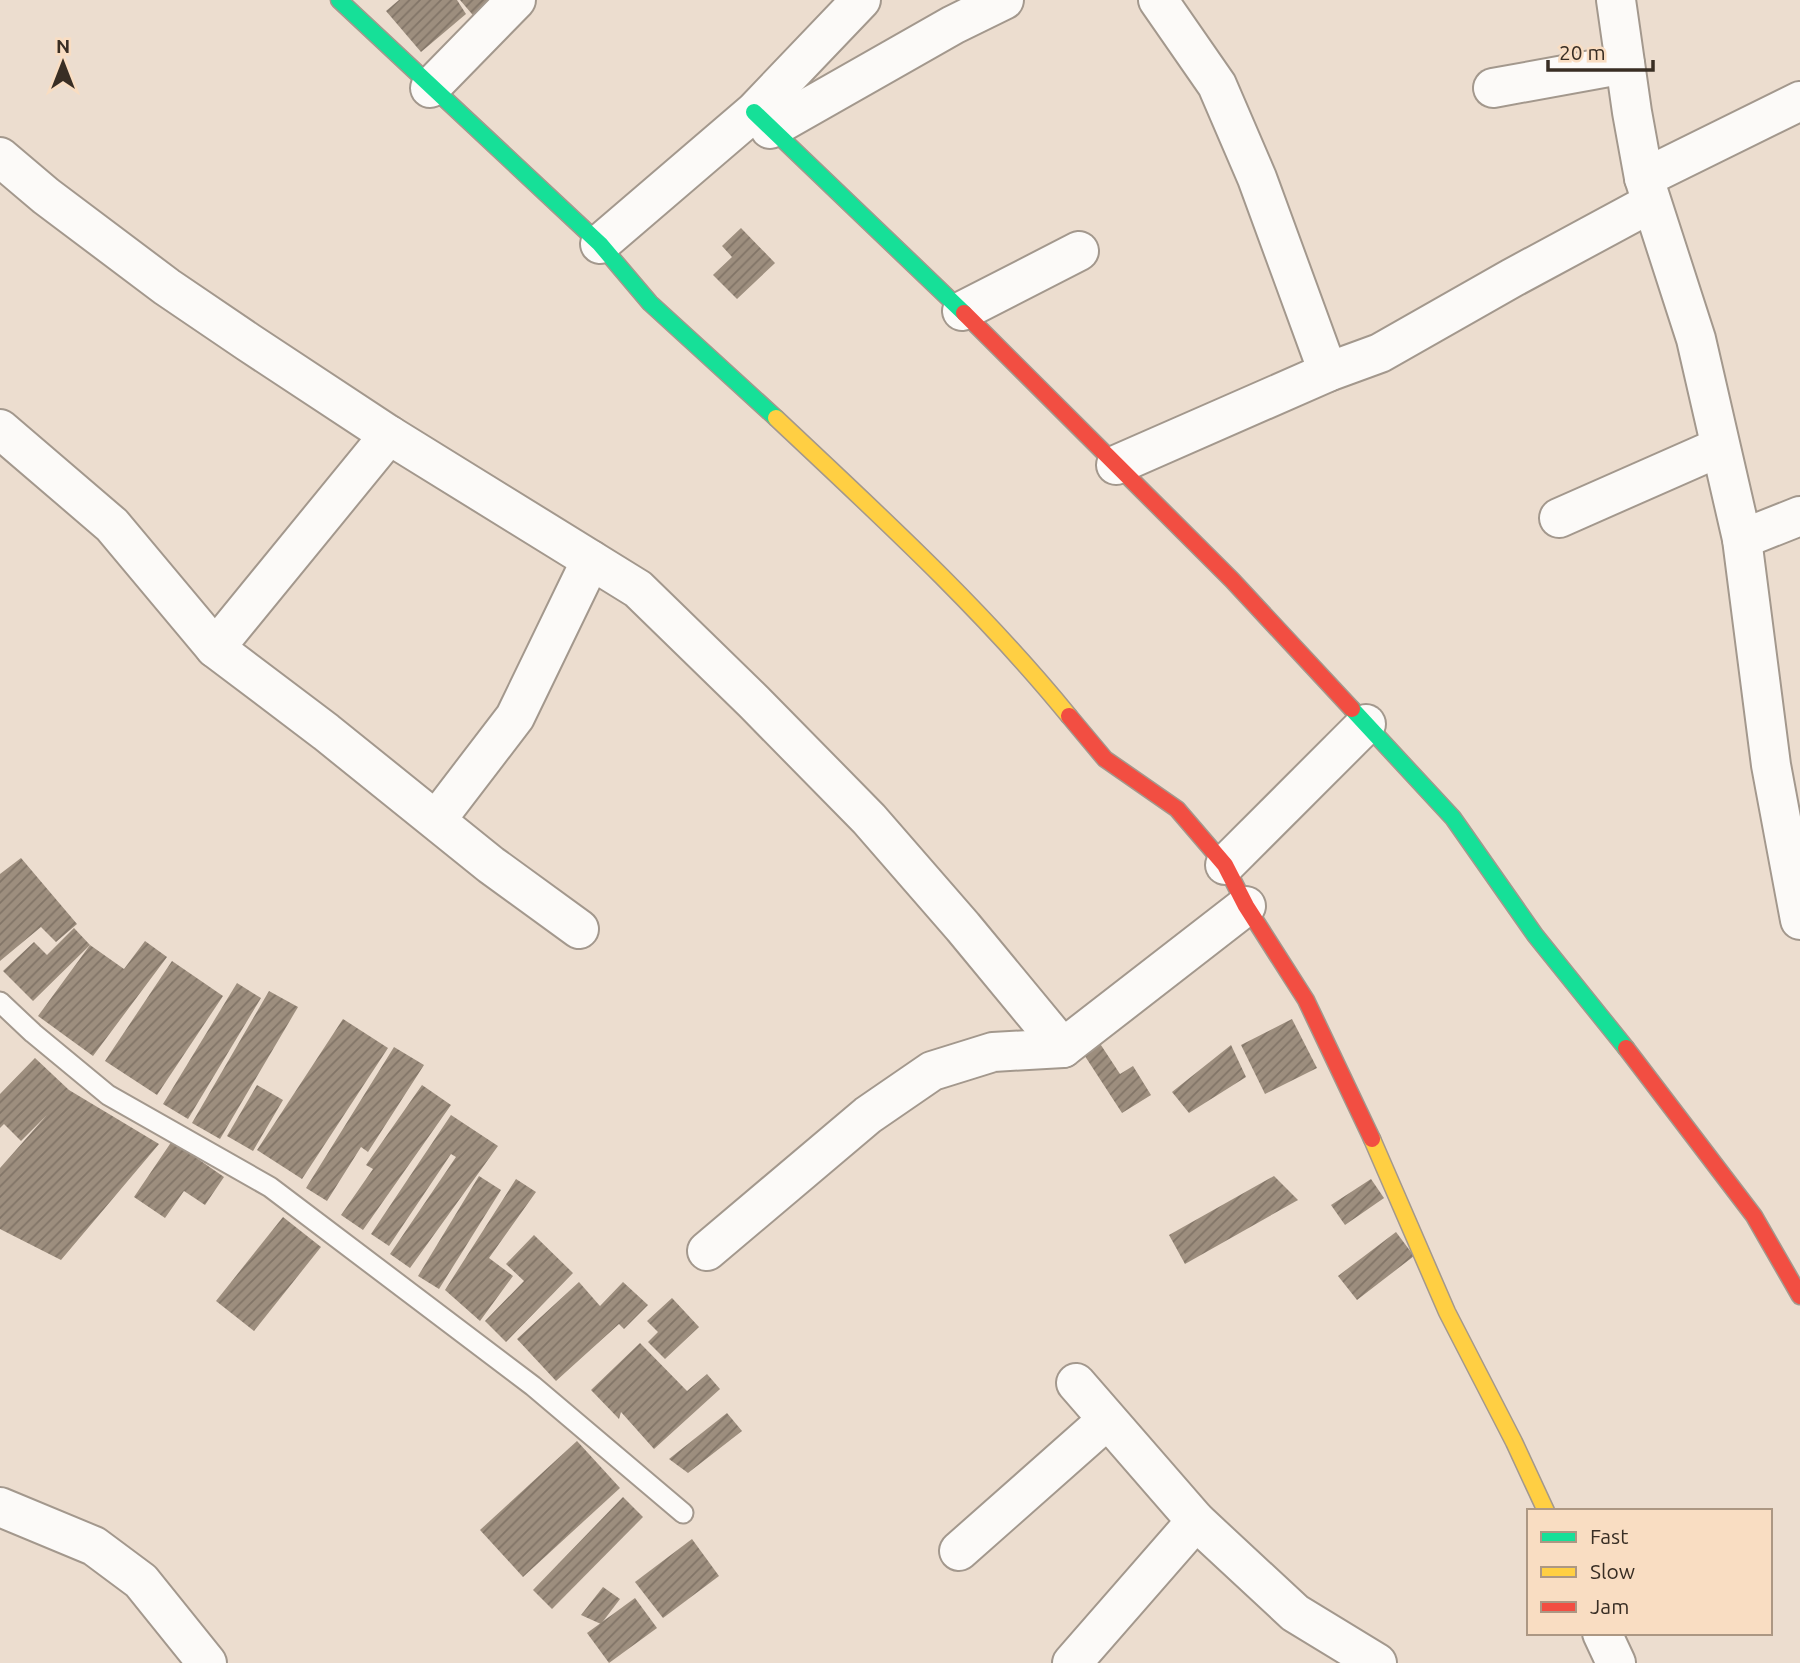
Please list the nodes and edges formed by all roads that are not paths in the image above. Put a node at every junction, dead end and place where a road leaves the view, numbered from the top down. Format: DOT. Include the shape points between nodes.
graph roads {
  1 [pos="339,0"];
  2 [pos="516,0"];
  3 [pos="861,0"];
  4 [pos="1004,0"];
  5 [pos="1158,0"];
  6 [pos="1616,0"];
  7 [pos="1625,64"];
  8 [pos="430,88"];
  9 [pos="1493,88"];
  10 [pos="1800,101"];
  11 [pos="762,121"];
  12 [pos="0,157"];
  13 [pos="1648,191"];
  14 [pos="600,244"];
  15 [pos="1079,251"];
  16 [pos="961,311"];
  17 [pos="1328,372"];
  18 [pos="0,429"];
  19 [pos="389,435"];
  20 [pos="1720,447"];
  21 [pos="1116,465"];
  22 [pos="1800,516"];
  23 [pos="1559,518"];
  24 [pos="1742,539"];
  25 [pos="591,560"];
  26 [pos="215,648"];
  27 [pos="1366,724"];
  28 [pos="1786,761"];
  29 [pos="437,819"];
  30 [pos="1225,865"];
  31 [pos="1796,880"];
  32 [pos="1246,906"];
  33 [pos="1800,920"];
  34 [pos="579,929"];
  35 [pos="0,1002"];
  36 [pos="1063,1048"];
  37 [pos="707,1251"];
  38 [pos="1800,1296"];
  39 [pos="1076,1383"];
  40 [pos="1107,1420"];
  41 [pos="0,1507"];
  42 [pos="1545,1509"];
  43 [pos="683,1513"];
  44 [pos="1196,1521"];
  45 [pos="959,1551"];
  46 [pos="1603,1635"];
  47 [pos="207,1663"];
  48 [pos="1072,1663"];
  49 [pos="1377,1663"];
  50 [pos="1616,1663"];
  1 -- 8 [label="street"];
  2 -- 8 [label="street"];
  3 -- 11 [label="street"];
  4 -- 11 [label="street"];
  5 -- 17 [label="street" via="1217,85 1257,178"];
  6 -- 7 [label="street"];
  7 -- 9 [label="street"];
  7 -- 13 [label="street"];
  8 -- 14 [label="street"];
  10 -- 13 [label="street"];
  11 -- 14 [label="street"];
  11 -- 16 [label="street"];
  12 -- 19 [label="street" via="167,287"];
  13 -- 17 [label="street" via="1380,353"];
  13 -- 20 [label="street" via="1696,339"];
  14 -- 30 [label="street" via="650,303 978,611 1105,759 1177,809"];
  15 -- 16 [label="street"];
  16 -- 21 [label="street"];
  17 -- 21 [label="street"];
  18 -- 26 [label="street" via="112,524"];
  19 -- 25 [label="street"];
  19 -- 26 [label="street"];
  20 -- 23 [label="street"];
  20 -- 24 [label="street"];
  21 -- 27 [label="street" via="1232,580"];
  22 -- 24 [label="street"];
  24 -- 28 [label="street"];
  25 -- 29 [label="street" via="515,717"];
  25 -- 36 [label="street" via="638,589 869,819"];
  26 -- 29 [label="street"];
  27 -- 30 [label="street"];
  27 -- 38 [label="street" via="1453,818 1535,935 1754,1216"];
  28 -- 31 [label="street"];
  29 -- 34 [label="street"];
  30 -- 32 [label="street"];
  31 -- 33 [label="street"];
  32 -- 36 [label="street"];
  32 -- 42 [label="street" via="1306,1000 1358,1106 1447,1312"];
  35 -- 43 [label="lane" via="108,1095 292,1203 533,1386"];
  36 -- 37 [label="street" via="993,1052 932,1071 868,1115"];
  39 -- 40 [label="street"];
  40 -- 44 [label="street"];
  40 -- 45 [label="street"];
  41 -- 47 [label="street" via="94,1546 141,1581"];
  44 -- 48 [label="street"];
  44 -- 49 [label="street" via="1295,1613"];
  46 -- 50 [label="street"];
}
